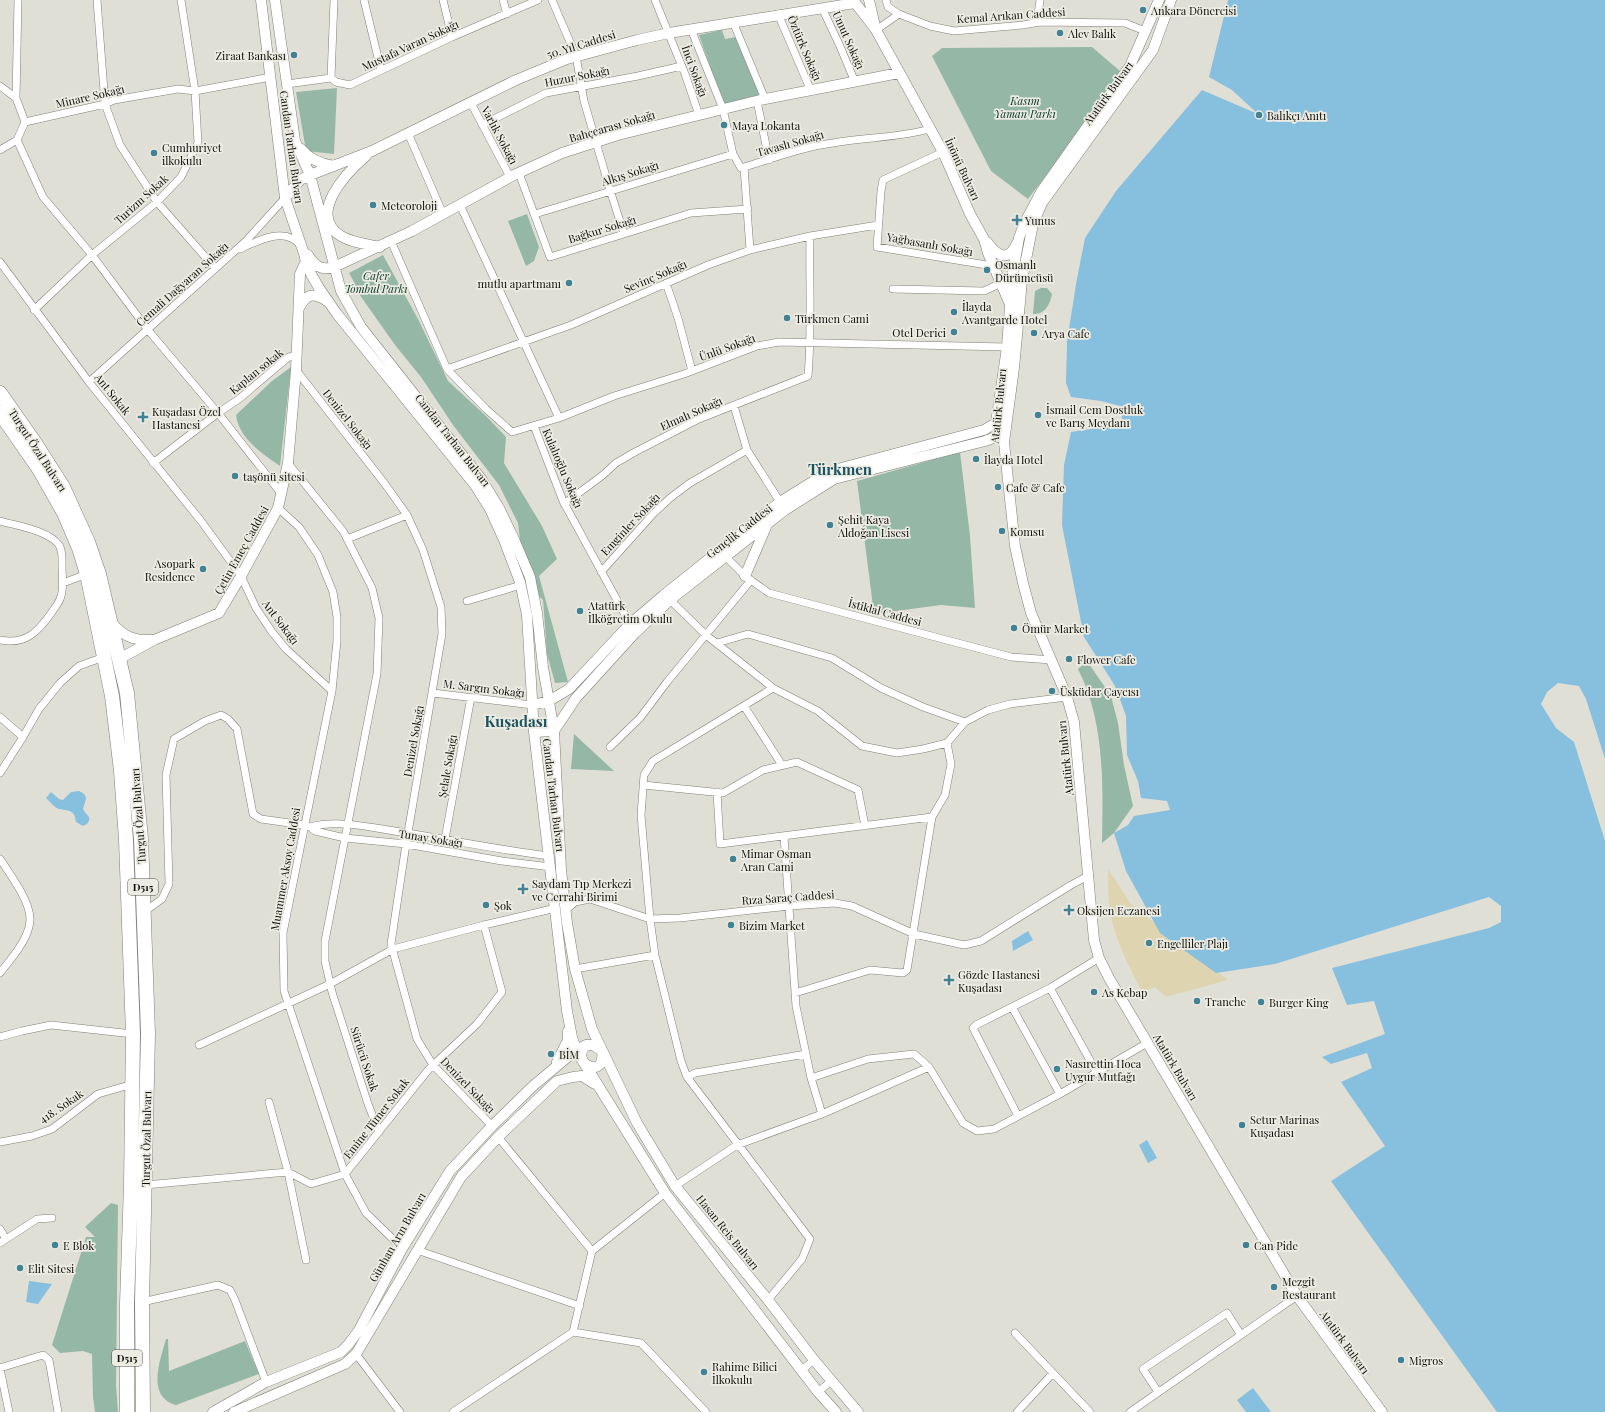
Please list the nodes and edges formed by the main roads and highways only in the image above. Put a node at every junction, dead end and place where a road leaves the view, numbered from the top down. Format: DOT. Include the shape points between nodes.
graph roads {
  1 [pos="261,0"];
  2 [pos="275,0"];
  3 [pos="870,0"];
  4 [pos="1159,0"];
  5 [pos="1171,0"];
  6 [pos="854,1"];
  7 [pos="876,30"];
  8 [pos="1145,31"];
  9 [pos="1141,44"];
  10 [pos="1155,46"];
  11 [pos="899,73"];
  12 [pos="295,141"];
  13 [pos="374,150"];
  14 [pos="334,166"];
  15 [pos="310,175"];
  16 [pos="285,198"];
  17 [pos="1019,238"];
  18 [pos="984,239"];
  19 [pos="380,246"];
  20 [pos="305,254"];
  21 [pos="352,260"];
  22 [pos="334,267"];
  23 [pos="338,278"];
  24 [pos="327,301"];
  25 [pos="1009,303"];
  26 [pos="299,308"];
  27 [pos="1018,322"];
  28 [pos="0,383"];
  29 [pos="0,393"];
  30 [pos="0,413"];
  31 [pos="0,419"];
  32 [pos="987,429"];
  33 [pos="1001,436"];
  34 [pos="25,448"];
  35 [pos="63,487"];
  36 [pos="767,526"];
  37 [pos="723,553"];
  38 [pos="748,578"];
  39 [pos="667,597"];
  40 [pos="110,621"];
  41 [pos="154,640"];
  42 [pos="119,659"];
  43 [pos="549,701"];
  44 [pos="532,705"];
  45 [pos="554,731"];
  46 [pos="534,732"];
  47 [pos="567,1011"];
  48 [pos="586,1045"];
  49 [pos="576,1050"];
  50 [pos="602,1052"];
  51 [pos="589,1066"];
  52 [pos="555,1067"];
  53 [pos="557,1081"];
  54 [pos="598,1086"];
  55 [pos="348,1345"];
  56 [pos="356,1354"];
  57 [pos="142,1406"];
  58 [pos="128,1412"];
  59 [pos="149,1412"];
  60 [pos="213,1412"];
  61 [pos="234,1412"];
  62 [pos="836,1412"];
  63 [pos="858,1412"];
  64 [pos="1382,1412"];
  1 -- 16 [label="main road, Candan Tarhan Bulvarı"];
  2 -- 12 [label="main road, Candan Tarhan Bulvarı"];
  3 -- 7 [label="main road, İnönü Bulvarı"];
  4 -- 8 [label="main road, Atatürk Bulvarı"];
  5 -- 10 [label="main road, Atatürk Bulvarı"];
  6 -- 7 [label="main road, İnönü Bulvarı"];
  6 -- 13 [label="main road, 50. Yıl Caddesi" via="691,29 576,56 516,80"];
  7 -- 11 [label="main road, İnönü Bulvarı"];
  8 -- 9 [label="main road, Atatürk Bulvarı"];
  8 -- 10 [label="main road" via="1150,32"];
  9 -- 10 [label="main road" via="1147,50"];
  9 -- 17 [label="main road, Atatürk Bulvarı" via="1130,66 1037,199"];
  10 -- 27 [label="main road, Atatürk Bulvarı" via="1042,203 1033,224 1022,280"];
  11 -- 18 [label="main road, İnönü Bulvarı" via="943,152 970,214"];
  11 -- 19 [label="main road, Bahçearası Sokağı" via="761,100 618,135 562,152"];
  12 -- 14 [label="main road" via="306,156 324,165"];
  12 -- 15 [label="main road, Candan Tarhan Bulvarı"];
  13 -- 14 [label="main road, 50. Yıl Caddesi"];
  13 -- 19 [label="main road" via="345,176 327,209 331,225 341,236 360,243"];
  14 -- 15 [label="main road, 50. Yıl Caddesi"];
  15 -- 16 [label="main road, 50. Yıl Caddesi" via="294,185"];
  15 -- 22 [label="main road, Candan Tarhan Bulvarı"];
  16 -- 20 [label="main road, Candan Tarhan Bulvarı"];
  17 -- 18 [label="main road" via="1014,250 1005,256 994,252"];
  17 -- 25 [label="main road, Atatürk Bulvarı"];
  18 -- 25 [label="main road, İnönü Bulvarı"];
  19 -- 21 [label="main road, Bahçearası Sokağı"];
  20 -- 22 [label="main road" via="320,268"];
  20 -- 24 [label="main road, Candan Tarhan Bulvarı" via="311,274"];
  20 -- 26 [label="main road, Çetin Emeç Caddesi" via="306,261 300,274"];
  21 -- 22 [label="main road, Bahçearası Sokağı"];
  21 -- 23 [label="main road, Bahçearası Sokağı" via="340,271"];
  22 -- 23 [label="main road, Candan Tarhan Bulvarı"];
  23 -- 43 [label="main road, Candan Tarhan Bulvarı" via="346,301 361,327 482,480 499,508 530,577"];
  24 -- 26 [label="main road" via="317,296 308,296 303,299"];
  24 -- 44 [label="main road, Candan Tarhan Bulvarı" via="475,484 493,516 521,585 528,615"];
  25 -- 27 [label="main road, İnönü Bulvarı"];
  25 -- 32 [label="main road, Atatürk Bulvarı" via="1008,347 998,417"];
  26 -- 41 [label="main road, Çetin Emeç Caddesi" via="288,463 278,508 219,613"];
  27 -- 33 [label="main road, Atatürk Bulvarı" via="1014,368"];
  28 -- 35 [label="highway" via="38,437"];
  29 -- 35 [label="highway, Turgut Özal Bulvarı / D515"];
  30 -- 34 [label="highway, Turgut Özal Bulvarı / D515"];
  31 -- 34 [label="highway"];
  32 -- 33 [label="main road" via="997,430"];
  32 -- 37 [label="main road, Gençlik Caddesi" via="830,471 780,502"];
  33 -- 36 [label="main road, Gençlik Caddesi" via="834,480 785,510"];
  33 -- 64 [label="main road, Atatürk Bulvarı" via="1015,546 1023,583 1031,613 1067,697 1074,722 1094,940 1099,958 1297,1296"];
  34 -- 58 [label="highway, Turgut Özal Bulvarı / D515" via="64,513 88,574 113,703 121,771 126,840 133,1084 127,1304"];
  35 -- 40 [label="highway, Turgut Özal Bulvarı / D515" via="88,542 99,574"];
  36 -- 37 [label="main road, Gençlik Caddesi"];
  36 -- 38 [label="main road"];
  37 -- 39 [label="main road, Gençlik Caddesi"];
  39 -- 43 [label="main road, Gençlik Caddesi" via="630,624 569,689"];
  39 -- 45 [label="main road, Gençlik Caddesi" via="576,698"];
  40 -- 41 [label="main road, Çetin Emeç Caddesi" via="118,631 130,638 141,641"];
  40 -- 42 [label="highway, Turgut Özal Bulvarı / D515"];
  41 -- 42 [label="main road, Çetin Emeç Caddesi"];
  42 -- 57 [label="highway, Turgut Özal Bulvarı / D515" via="127,693 141,839 148,1033"];
  43 -- 44 [label="main road, Gençlik Caddesi"];
  43 -- 45 [label="main road, Candan Tarhan Bulvarı"];
  44 -- 46 [label="main road, Candan Tarhan Bulvarı"];
  45 -- 46 [label="main road"];
  45 -- 50 [label="main road, Candan Tarhan Bulvarı" via="561,870 566,910 575,969 592,1029"];
  46 -- 47 [label="main road, Candan Tarhan Bulvarı"];
  47 -- 49 [label="main road, Candan Tarhan Bulvarı"];
  47 -- 52 [label="main road" via="568,1040"];
  48 -- 49 [label="main road, Günhan Arın Bulvarı"];
  48 -- 50 [label="main road" via="593,1045"];
  48 -- 51 [label="main road" via="580,1055"];
  49 -- 51 [label="main road, Candan Tarhan Bulvarı"];
  49 -- 52 [label="main road, Günhan Arın Bulvarı"];
  50 -- 51 [label="main road" via="601,1064"];
  50 -- 63 [label="main road, Hasan Reis Bulvarı" via="637,1123 675,1186"];
  51 -- 53 [label="main road"];
  51 -- 54 [label="main road"];
  52 -- 55 [label="main road, Günhan Arın Bulvarı" via="492,1126 450,1171 403,1247"];
  53 -- 54 [label="main road" via="582,1076"];
  53 -- 56 [label="main road" via="498,1137 462,1177"];
  54 -- 62 [label="main road" via="665,1193"];
  55 -- 56 [label="main road"];
  55 -- 60 [label="main road, Günhan Arın Bulvarı" via="341,1352 266,1382"];
  56 -- 61 [label="main road" via="344,1364"];
  57 -- 59 [label="highway"];
}
